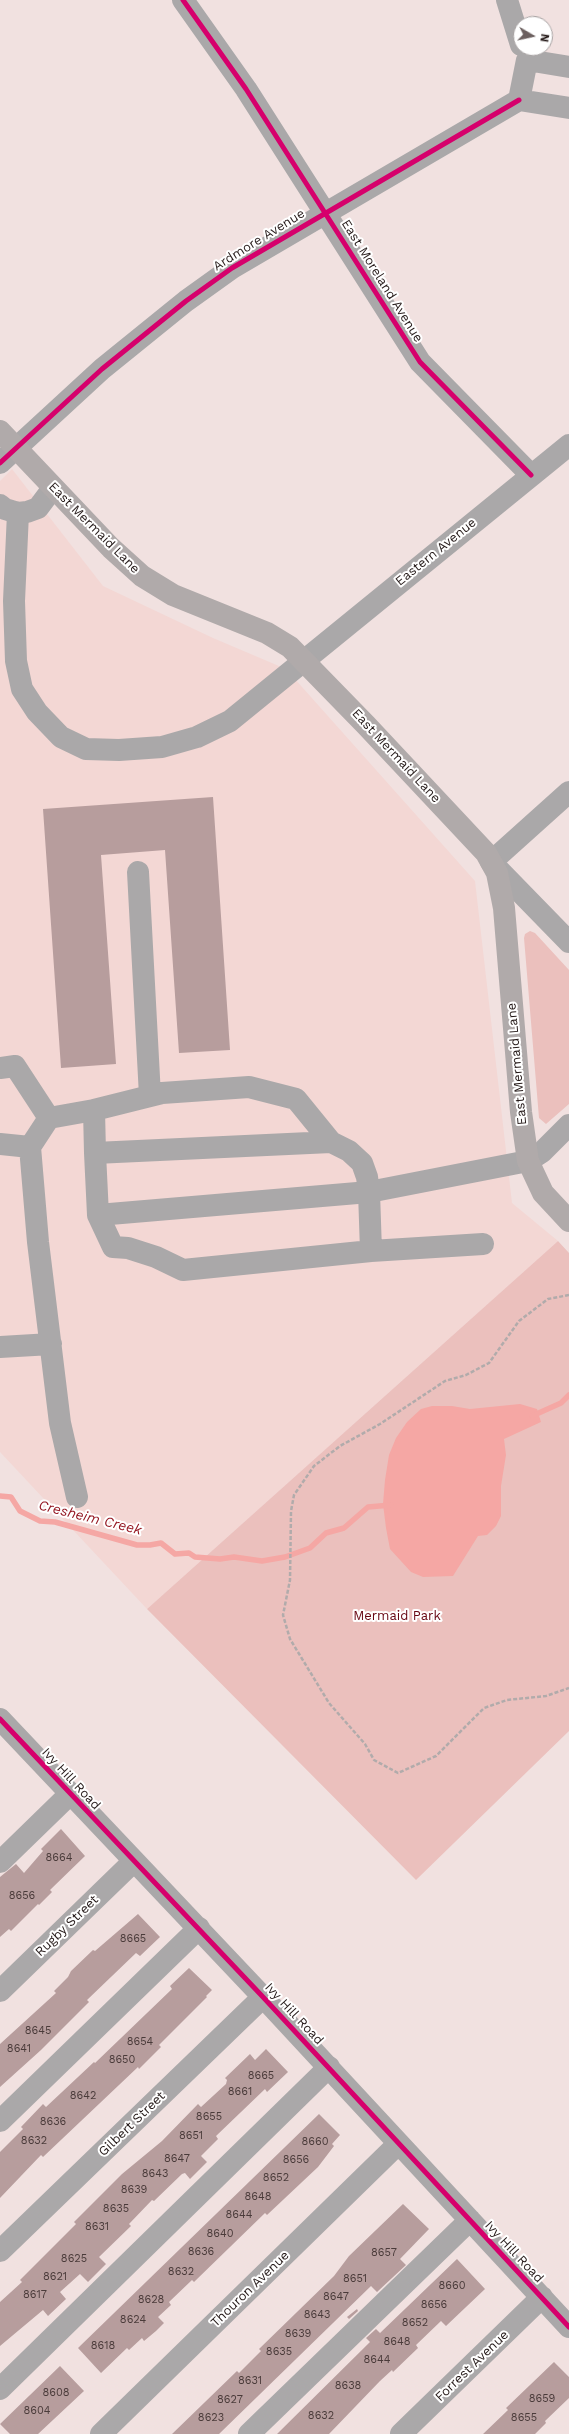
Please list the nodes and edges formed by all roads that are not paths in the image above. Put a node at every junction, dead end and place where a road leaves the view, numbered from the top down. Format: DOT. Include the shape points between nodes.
graph roads {
  1 [pos="183,0"];
  2 [pos="507,0"];
  3 [pos="513,19"];
  4 [pos="523,56"];
  5 [pos="537,56"];
  6 [pos="569,67"];
  7 [pos="519,100"];
  8 [pos="569,108"];
  9 [pos="326,213"];
  10 [pos="0,431"];
  11 [pos="569,445"];
  12 [pos="16,448"];
  13 [pos="0,463"];
  14 [pos="531,475"];
  15 [pos="54,488"];
  16 [pos="9,509"];
  17 [pos="304,660"];
  18 [pos="569,792"];
  19 [pos="491,862"];
  20 [pos="138,872"];
  21 [pos="569,942"];
  22 [pos="0,1068"];
  23 [pos="150,1096"];
  24 [pos="94,1110"];
  25 [pos="49,1118"];
  26 [pos="569,1125"];
  27 [pos="331,1142"];
  28 [pos="0,1144"];
  29 [pos="30,1147"];
  30 [pos="95,1153"];
  31 [pos="528,1161"];
  32 [pos="369,1192"];
  33 [pos="98,1215"];
  34 [pos="569,1221"];
  35 [pos="483,1244"];
  36 [pos="371,1251"];
  37 [pos="51,1344"];
  38 [pos="0,1347"];
  39 [pos="77,1497"];
  40 [pos="0,1719"];
  41 [pos="70,1794"];
  42 [pos="134,1861"];
  43 [pos="0,1862"];
  44 [pos="199,1928"];
  45 [pos="0,1991"];
  46 [pos="263,1997"];
  47 [pos="329,2067"];
  48 [pos="0,2121"];
  49 [pos="398,2144"];
  50 [pos="470,2220"];
  51 [pos="0,2251"];
  52 [pos="542,2297"];
  53 [pos="569,2327"];
  54 [pos="0,2389"];
  55 [pos="101,2434"];
  56 [pos="249,2434"];
  57 [pos="401,2434"];
  1 -- 9 [label="street, East Moreland Avenue" via="246,89"];
  2 -- 3 [label="street"];
  4 -- 7 [label="street"];
  5 -- 6 [label="street"];
  7 -- 8 [label="street"];
  7 -- 9 [label="street, Ardmore Avenue"];
  9 -- 12 [label="street, Ardmore Avenue" via="256,253 186,301 102,369"];
  9 -- 14 [label="street, East Moreland Avenue" via="420,362"];
  10 -- 12 [label="main road, East Mermaid Lane"];
  11 -- 14 [label="street, Eastern Avenue"];
  12 -- 13 [label="street, Ardmore Avenue"];
  12 -- 15 [label="main road, East Mermaid Lane"];
  14 -- 17 [label="street, Eastern Avenue"];
  15 -- 16 [label="street" via="38,508"];
  15 -- 17 [label="main road, East Mermaid Lane" via="128,565 146,579 173,595 267,633"];
  16 -- 17 [label="street, Eastern Avenue" via="16,661 22,689 37,712 61,737 86,749 118,750 162,747 197,737 230,721"];
  17 -- 19 [label="main road, East Mermaid Lane" via="479,844"];
  18 -- 19 [label="street"];
  19 -- 21 [label="street"];
  19 -- 31 [label="main road, East Mermaid Lane" via="500,881 504,908 520,1105"];
  20 -- 23 [label="street"];
  22 -- 25 [label="street" via="15,1066"];
  23 -- 24 [label="street"];
  23 -- 27 [label="street" via="249,1087 296,1099"];
  24 -- 25 [label="street"];
  24 -- 30 [label="street"];
  25 -- 29 [label="street"];
  26 -- 31 [label="street" via="542,1152"];
  27 -- 30 [label="street"];
  27 -- 32 [label="street" via="349,1151 362,1163 368,1177"];
  28 -- 29 [label="street"];
  29 -- 37 [label="street" via="38,1242"];
  30 -- 33 [label="street"];
  31 -- 32 [label="street"];
  31 -- 34 [label="main road, East Mermaid Lane" via="538,1186"];
  32 -- 33 [label="street"];
  32 -- 36 [label="street"];
  33 -- 36 [label="street" via="112,1247 128,1248 156,1257 183,1270"];
  35 -- 36 [label="street"];
  37 -- 38 [label="street"];
  37 -- 39 [label="street" via="60,1423"];
  40 -- 41 [label="street, Ivy Hill Road"];
  41 -- 42 [label="street, Ivy Hill Road"];
  41 -- 43 [label="street"];
  42 -- 44 [label="street, Ivy Hill Road"];
  42 -- 45 [label="street, Rugby Street"];
  44 -- 46 [label="street, Ivy Hill Road"];
  44 -- 48 [label="street"];
  46 -- 47 [label="street, Ivy Hill Road"];
  46 -- 51 [label="street, Gilbert Street"];
  47 -- 49 [label="street, Ivy Hill Road"];
  47 -- 54 [label="street"];
  49 -- 50 [label="street, Ivy Hill Road"];
  49 -- 55 [label="street, Thouron Avenue"];
  50 -- 52 [label="street, Ivy Hill Road"];
  50 -- 56 [label="street"];
  52 -- 53 [label="street, Ivy Hill Road"];
  52 -- 57 [label="street, Forrest Avenue"];
}
